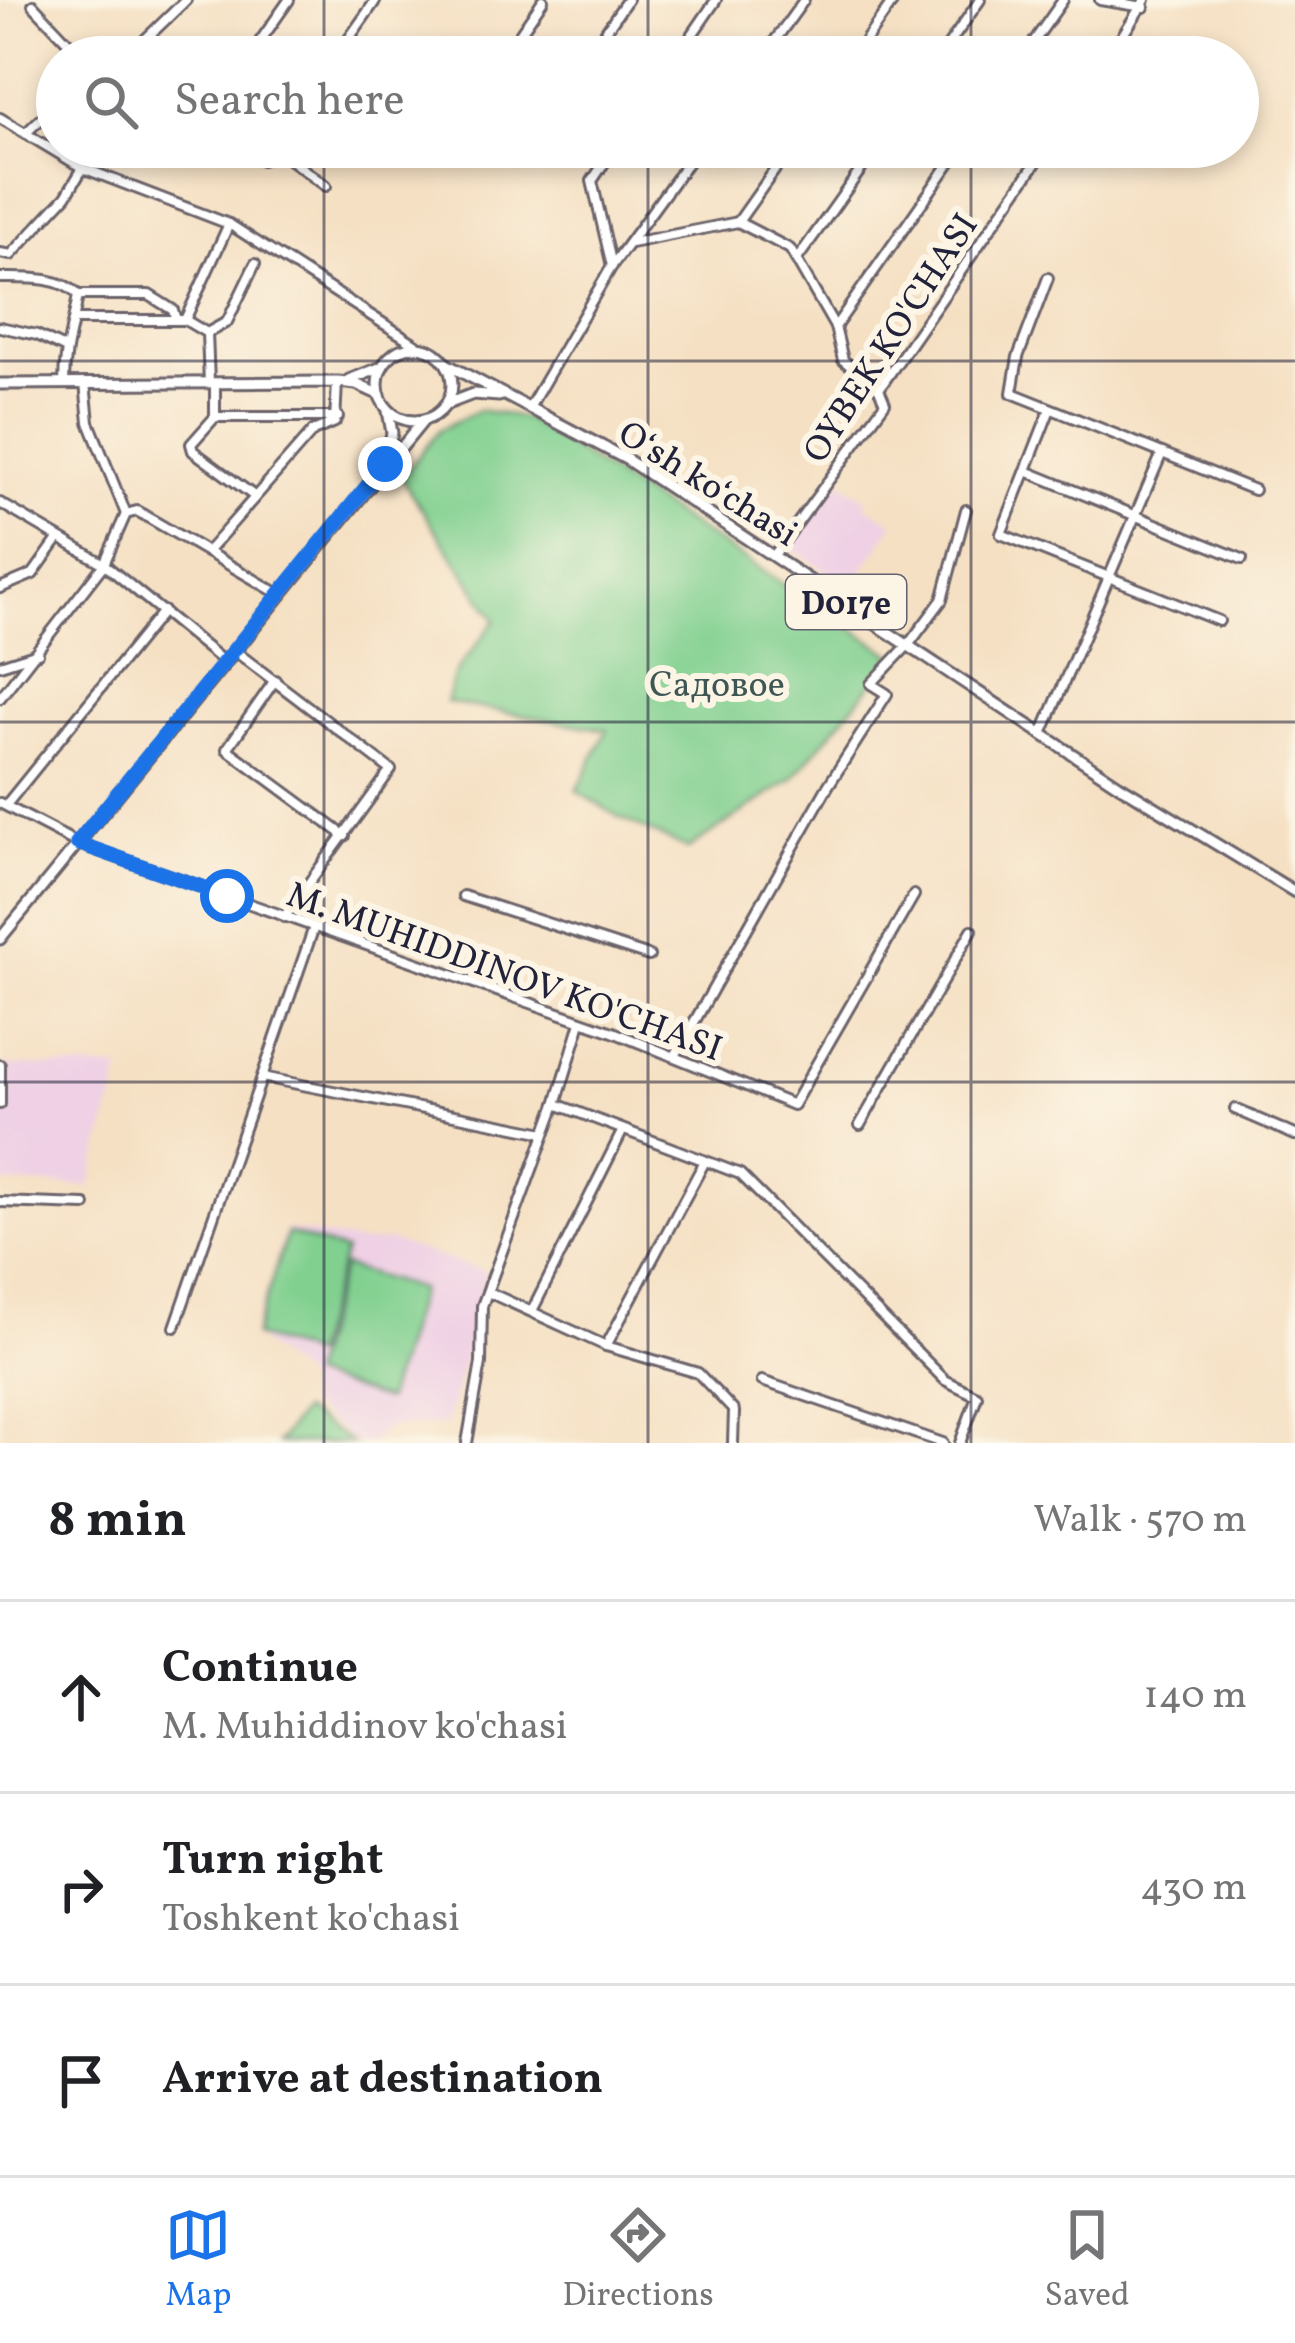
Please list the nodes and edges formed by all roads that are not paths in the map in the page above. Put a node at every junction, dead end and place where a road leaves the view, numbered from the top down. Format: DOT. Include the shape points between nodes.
graph roads {
  1 [pos="186,0"];
  2 [pos="289,0"];
  3 [pos="376,0"];
  4 [pos="543,0"];
  5 [pos="627,0"];
  6 [pos="716,0"];
  7 [pos="804,0"];
  8 [pos="894,0"];
  9 [pos="980,0"];
  10 [pos="1063,0"];
  11 [pos="1100,0"];
  12 [pos="1144,3"];
  13 [pos="33,5"];
  14 [pos="62,36"];
  15 [pos="149,36"];
  16 [pos="264,36"];
  17 [pos="351,36"];
  18 [pos="518,36"];
  19 [pos="602,36"];
  20 [pos="691,36"];
  21 [pos="779,36"];
  22 [pos="869,36"];
  23 [pos="955,36"];
  24 [pos="1038,36"];
  25 [pos="1123,36"];
  26 [pos="0,118"];
  27 [pos="36,123"];
  28 [pos="26,133"];
  29 [pos="36,139"];
  30 [pos="83,168"];
  31 [pos="300,168"];
  32 [pos="601,168"];
  33 [pos="685,168"];
  34 [pos="775,168"];
  35 [pos="862,168"];
  36 [pos="946,168"];
  37 [pos="1032,168"];
  38 [pos="326,186"];
  39 [pos="738,222"];
  40 [pos="229,224"];
  41 [pos="631,243"];
  42 [pos="0,253"];
  43 [pos="798,258"];
  44 [pos="255,264"];
  45 [pos="612,266"];
  46 [pos="0,278"];
  47 [pos="1048,278"];
  48 [pos="79,295"];
  49 [pos="74,320"];
  50 [pos="181,320"];
  51 [pos="0,327"];
  52 [pos="835,327"];
  53 [pos="207,333"];
  54 [pos="420,347"];
  55 [pos="64,348"];
  56 [pos="448,365"];
  57 [pos="382,367"];
  58 [pos="212,382"];
  59 [pos="337,382"];
  60 [pos="64,383"];
  61 [pos="85,383"];
  62 [pos="0,384"];
  63 [pos="879,388"];
  64 [pos="380,395"];
  65 [pos="515,401"];
  66 [pos="447,404"];
  67 [pos="387,408"];
  68 [pos="529,408"];
  69 [pos="1050,409"];
  70 [pos="215,417"];
  71 [pos="338,417"];
  72 [pos="424,420"];
  73 [pos="1162,453"];
  74 [pos="385,464"];
  75 [pos="1026,471"];
  76 [pos="1254,490"];
  77 [pos="254,496"];
  78 [pos="0,503"];
  79 [pos="966,510"];
  80 [pos="126,514"];
  81 [pos="1137,514"];
  82 [pos="58,539"];
  83 [pos="207,552"];
  84 [pos="775,554"];
  85 [pos="1242,559"];
  86 [pos="104,565"];
  87 [pos="1110,578"];
  88 [pos="0,588"];
  89 [pos="279,594"];
  90 [pos="164,610"];
  91 [pos="1220,621"];
  92 [pos="909,644"];
  93 [pos="233,650"];
  94 [pos="38,652"];
  95 [pos="224,662"];
  96 [pos="0,665"];
  97 [pos="275,680"];
  98 [pos="0,698"];
  99 [pos="1042,734"];
  100 [pos="3,804"];
  101 [pos="345,836"];
  102 [pos="77,843"];
  103 [pos="1295,892"];
  104 [pos="914,895"];
  105 [pos="463,896"];
  106 [pos="284,917"];
  107 [pos="314,927"];
  108 [pos="972,930"];
  109 [pos="0,939"];
  110 [pos="649,956"];
  111 [pos="581,1022"];
  112 [pos="675,1056"];
  113 [pos="0,1064"];
  114 [pos="262,1077"];
  115 [pos="0,1104"];
  116 [pos="556,1104"];
  117 [pos="1234,1109"];
  118 [pos="860,1125"];
  119 [pos="623,1130"];
  120 [pos="544,1133"];
  121 [pos="1295,1136"];
  122 [pos="705,1160"];
  123 [pos="0,1202"];
  124 [pos="85,1205"];
  125 [pos="488,1292"];
  126 [pos="532,1311"];
  127 [pos="175,1327"];
  128 [pos="606,1346"];
  129 [pos="762,1381"];
  130 [pos="467,1443"];
  131 [pos="734,1443"];
  132 [pos="943,1443"];
  133 [pos="960,1443"];
  1 -- 15 [label="street"];
  2 -- 16 [label="street"];
  3 -- 17 [label="street"];
  4 -- 18 [label="street"];
  5 -- 19 [label="street"];
  6 -- 20 [label="street"];
  7 -- 21 [label="street"];
  8 -- 22 [label="street"];
  9 -- 23 [label="street"];
  10 -- 24 [label="street"];
  11 -- 12 [label="street"];
  12 -- 25 [label="street"];
  13 -- 14 [label="street"];
  26 -- 28 [label="street"];
  27 -- 28 [label="street"];
  28 -- 29 [label="street"];
  30 -- 40 [label="street"];
  30 -- 42 [label="street" via="36,231 11,255"];
  31 -- 38 [label="street"];
  32 -- 45 [label="street" via="592,181"];
  33 -- 41 [label="street"];
  34 -- 39 [label="street"];
  35 -- 43 [label="street"];
  36 -- 52 [label="street"];
  37 -- 63 [label="street, OYBEK KO'CHASI"];
  39 -- 41 [label="street"];
  39 -- 43 [label="street"];
  40 -- 50 [label="street"];
  40 -- 54 [label="street"];
  41 -- 45 [label="street"];
  43 -- 52 [label="street"];
  44 -- 53 [label="street" via="227,322"];
  45 -- 68 [label="street"];
  46 -- 48 [label="street" via="69,285"];
  47 -- 69 [label="street" via="1012,390"];
  48 -- 49 [label="street"];
  48 -- 50 [label="street" via="149,296"];
  49 -- 50 [label="street"];
  49 -- 55 [label="street"];
  50 -- 53 [label="street"];
  51 -- 55 [label="street"];
  52 -- 63 [label="street" via="843,360"];
  53 -- 58 [label="street"];
  54 -- 56 [label="main road, D017e"];
  54 -- 57 [label="main road" via="398,351"];
  55 -- 60 [label="street"];
  56 -- 65 [label="main road, D017e"];
  56 -- 66 [label="main road"];
  57 -- 59 [label="main road"];
  57 -- 64 [label="main road"];
  58 -- 59 [label="main road"];
  58 -- 61 [label="main road"];
  58 -- 70 [label="street"];
  59 -- 64 [label="main road"];
  59 -- 71 [label="street"];
  60 -- 61 [label="main road"];
  60 -- 62 [label="main road"];
  61 -- 80 [label="street" via="89,422"];
  63 -- 84 [label="street, OYBEK KO'CHASI" via="885,403"];
  64 -- 67 [label="main road"];
  65 -- 66 [label="main road, D017e" via="473,394"];
  65 -- 68 [label="main road, Oʻsh koʻchasi / D017e"];
  66 -- 72 [label="main road"];
  67 -- 72 [label="main road"];
  67 -- 74 [label="main road"];
  68 -- 84 [label="main road, Oʻsh koʻchasi / D017e"];
  69 -- 73 [label="street"];
  69 -- 75 [label="street"];
  70 -- 71 [label="street"];
  70 -- 77 [label="street" via="190,444 193,452"];
  71 -- 77 [label="street" via="313,431"];
  72 -- 74 [label="main road"];
  73 -- 76 [label="street"];
  73 -- 81 [label="street"];
  74 -- 89 [label="main road"];
  75 -- 81 [label="street"];
  75 -- 87 [label="street" via="1001,534"];
  77 -- 83 [label="street"];
  78 -- 82 [label="street"];
  79 -- 92 [label="street" via="942,601"];
  80 -- 83 [label="street" via="137,511"];
  80 -- 86 [label="street"];
  81 -- 85 [label="street"];
  81 -- 87 [label="street"];
  82 -- 86 [label="street"];
  82 -- 88 [label="street" via="33,574"];
  83 -- 89 [label="street"];
  84 -- 92 [label="main road, Oʻsh koʻchasi / D017e"];
  86 -- 90 [label="street"];
  86 -- 94 [label="street"];
  87 -- 91 [label="street"];
  87 -- 99 [label="street"];
  89 -- 93 [label="main road"];
  90 -- 95 [label="street"];
  90 -- 100 [label="street"];
  92 -- 99 [label="main road, Oʻsh koʻchasi / D017e"];
  92 -- 112 [label="street" via="871,684 887,694"];
  93 -- 95 [label="main road"];
  93 -- 97 [label="street"];
  94 -- 96 [label="street"];
  94 -- 98 [label="street"];
  95 -- 102 [label="main road"];
  97 -- 101 [label="street" via="390,767"];
  97 -- 101 [label="street" via="227,749"];
  99 -- 103 [label="main road, Oʻsh koʻchasi / D017e"];
  100 -- 102 [label="street, M. MUHIDDINOV KO'CHASI"];
  101 -- 106 [label="street"];
  102 -- 106 [label="street, M. MUHIDDINOV KO'CHASI"];
  102 -- 109 [label="main road"];
  104 -- 112 [label="street, M. MUHIDDINOV KO'CHASI" via="793,1105"];
  105 -- 110 [label="street"];
  106 -- 107 [label="street, M. MUHIDDINOV KO'CHASI"];
  107 -- 111 [label="street, M. MUHIDDINOV KO'CHASI"];
  107 -- 114 [label="street"];
  108 -- 118 [label="street"];
  111 -- 112 [label="street, M. MUHIDDINOV KO'CHASI"];
  111 -- 116 [label="street"];
  113 -- 115 [label="street"];
  114 -- 120 [label="street"];
  114 -- 127 [label="street"];
  116 -- 119 [label="street"];
  116 -- 120 [label="street"];
  117 -- 121 [label="street"];
  119 -- 122 [label="street"];
  119 -- 126 [label="street"];
  120 -- 125 [label="street"];
  122 -- 128 [label="street"];
  122 -- 133 [label="street" via="740,1174 932,1368 976,1396"];
  123 -- 124 [label="street"];
  125 -- 126 [label="street"];
  125 -- 130 [label="street"];
  126 -- 128 [label="street"];
  128 -- 131 [label="street" via="698,1373 734,1411"];
  129 -- 132 [label="street"];
}
